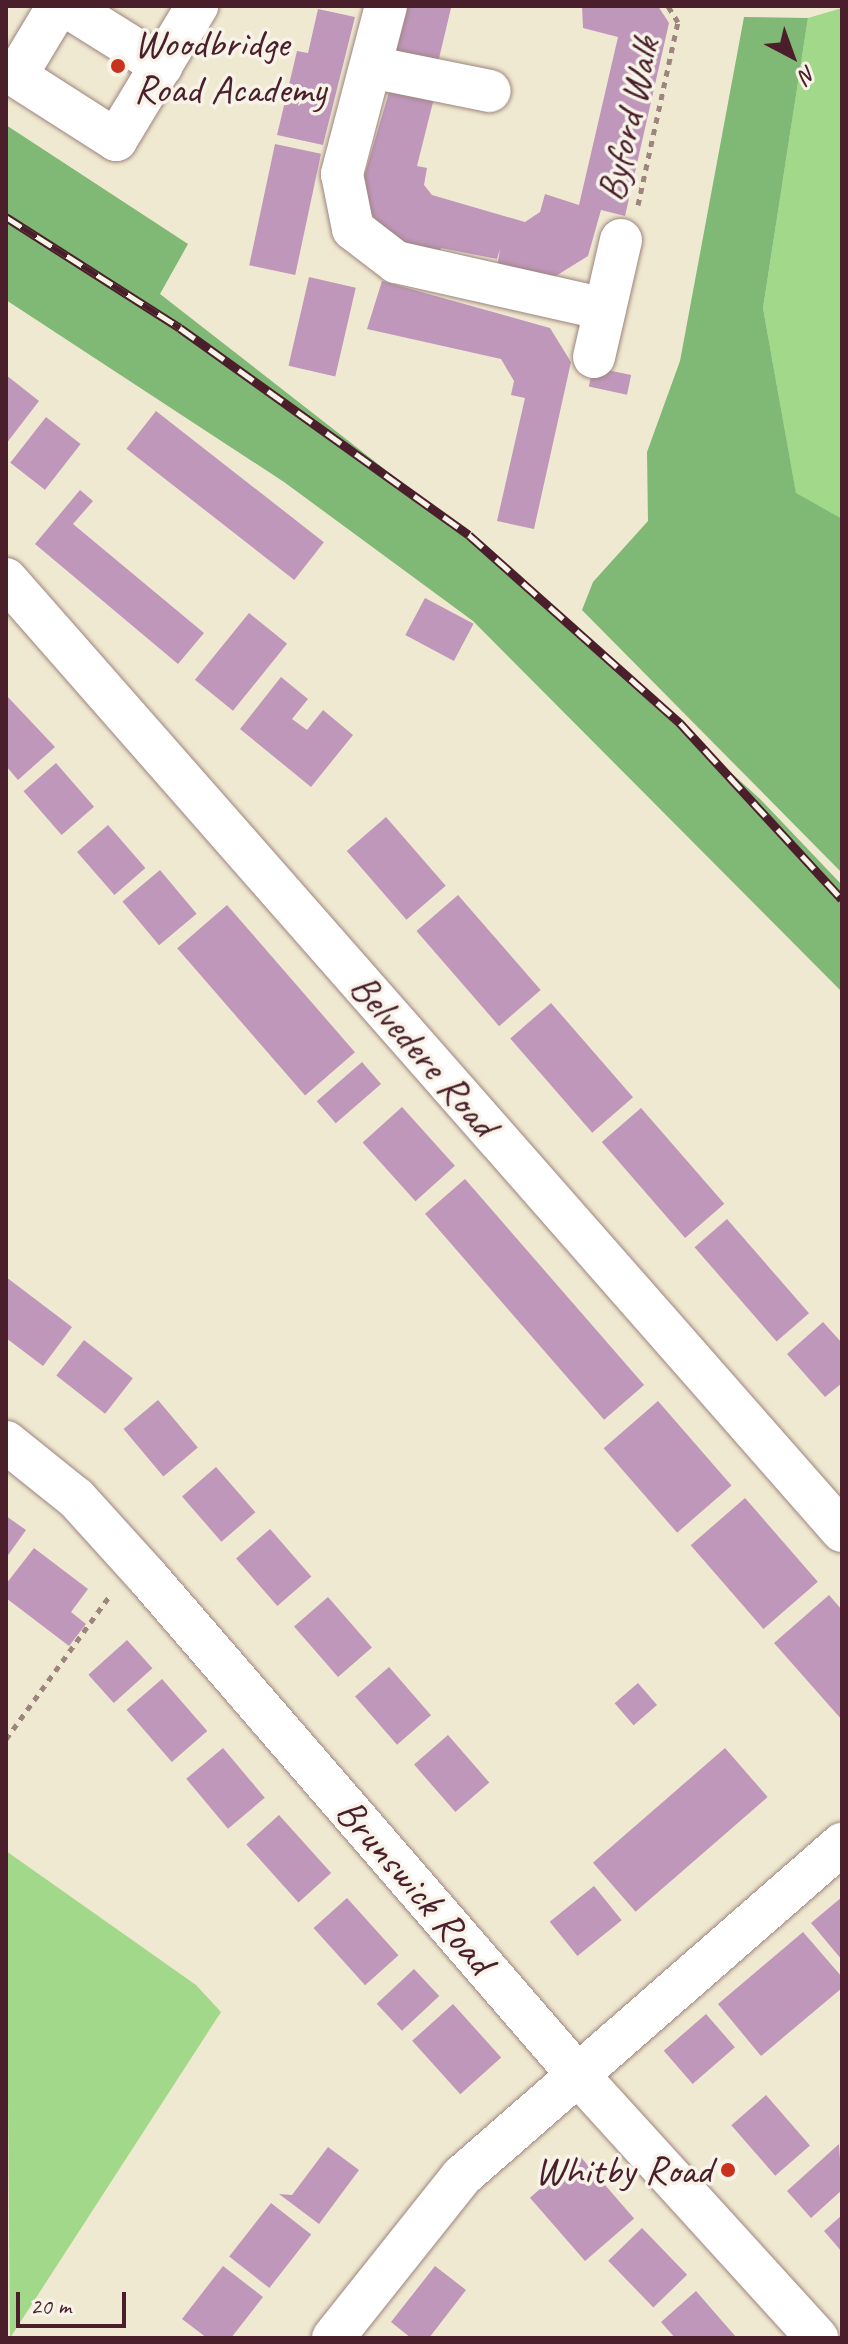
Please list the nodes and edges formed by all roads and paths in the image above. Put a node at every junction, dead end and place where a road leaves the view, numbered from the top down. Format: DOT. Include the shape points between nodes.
graph roads {
  1 [pos="58,6"];
  2 [pos="66,6"];
  3 [pos="197,6"];
  4 [pos="386,6"];
  5 [pos="668,6"];
  6 [pos="162,66"];
  7 [pos="371,67"];
  8 [pos="490,91"];
  9 [pos="621,240"];
  10 [pos="605,309"];
  11 [pos="594,357"];
  12 [pos="6,579"];
  13 [pos="6,1442"];
  14 [pos="842,1531"];
  15 [pos="118,1585"];
  16 [pos="6,1739"];
  17 [pos="842,1844"];
  18 [pos="577,2074"];
  19 [pos="333,2338"];
  20 [pos="817,2338"];
  1 -- 6 [label="street" via="16,76 116,140"];
  2 -- 6 [label="street"];
  3 -- 6 [label="street"];
  4 -- 7 [label="street"];
  5 -- 9 [label="path, Byford Walk" via="678,22 630,238"];
  7 -- 8 [label="street"];
  7 -- 10 [label="street" via="340,193 353,229 370,247 396,262"];
  9 -- 10 [label="street"];
  10 -- 11 [label="street"];
  12 -- 14 [label="street, Belvedere Road"];
  13 -- 18 [label="street, Brunswick Road" via="76,1498 145,1574"];
  15 -- 16 [label="path"];
  17 -- 18 [label="street"];
  18 -- 19 [label="street" via="462,2176"];
  18 -- 20 [label="street, Brunswick Road"];
}
